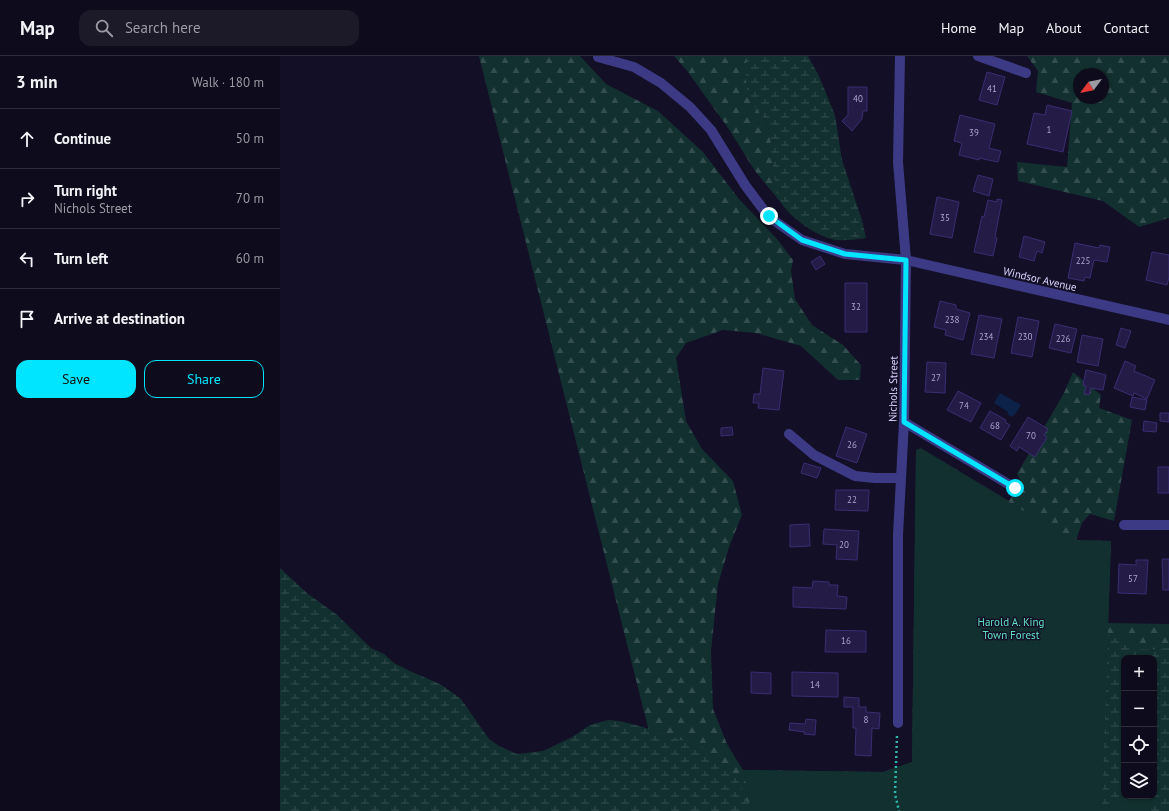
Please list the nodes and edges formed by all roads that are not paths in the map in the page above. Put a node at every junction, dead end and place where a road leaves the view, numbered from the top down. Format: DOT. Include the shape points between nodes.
graph roads {
  1 [pos="900,56"];
  2 [pos="978,56"];
  3 [pos="598,57"];
  4 [pos="1026,73"];
  5 [pos="906,260"];
  6 [pos="1169,320"];
  7 [pos="904,422"];
  8 [pos="789,434"];
  9 [pos="901,478"];
  10 [pos="1015,488"];
  11 [pos="1124,525"];
  12 [pos="1169,525"];
  13 [pos="898,723"];
  1 -- 5 [label="street, Nichols Street" via="898,162"];
  2 -- 4 [label="street"];
  3 -- 5 [label="street, Windsor Avenue" via="634,67 661,83 690,107 711,130 745,185 769,216 802,240 845,254"];
  5 -- 6 [label="street, Windsor Avenue"];
  5 -- 7 [label="street, Nichols Street"];
  7 -- 9 [label="street, Nichols Street"];
  7 -- 10 [label="street"];
  8 -- 9 [label="street" via="814,455 855,476"];
  9 -- 13 [label="street, Nichols Street" via="898,535"];
  11 -- 12 [label="street"];
}
